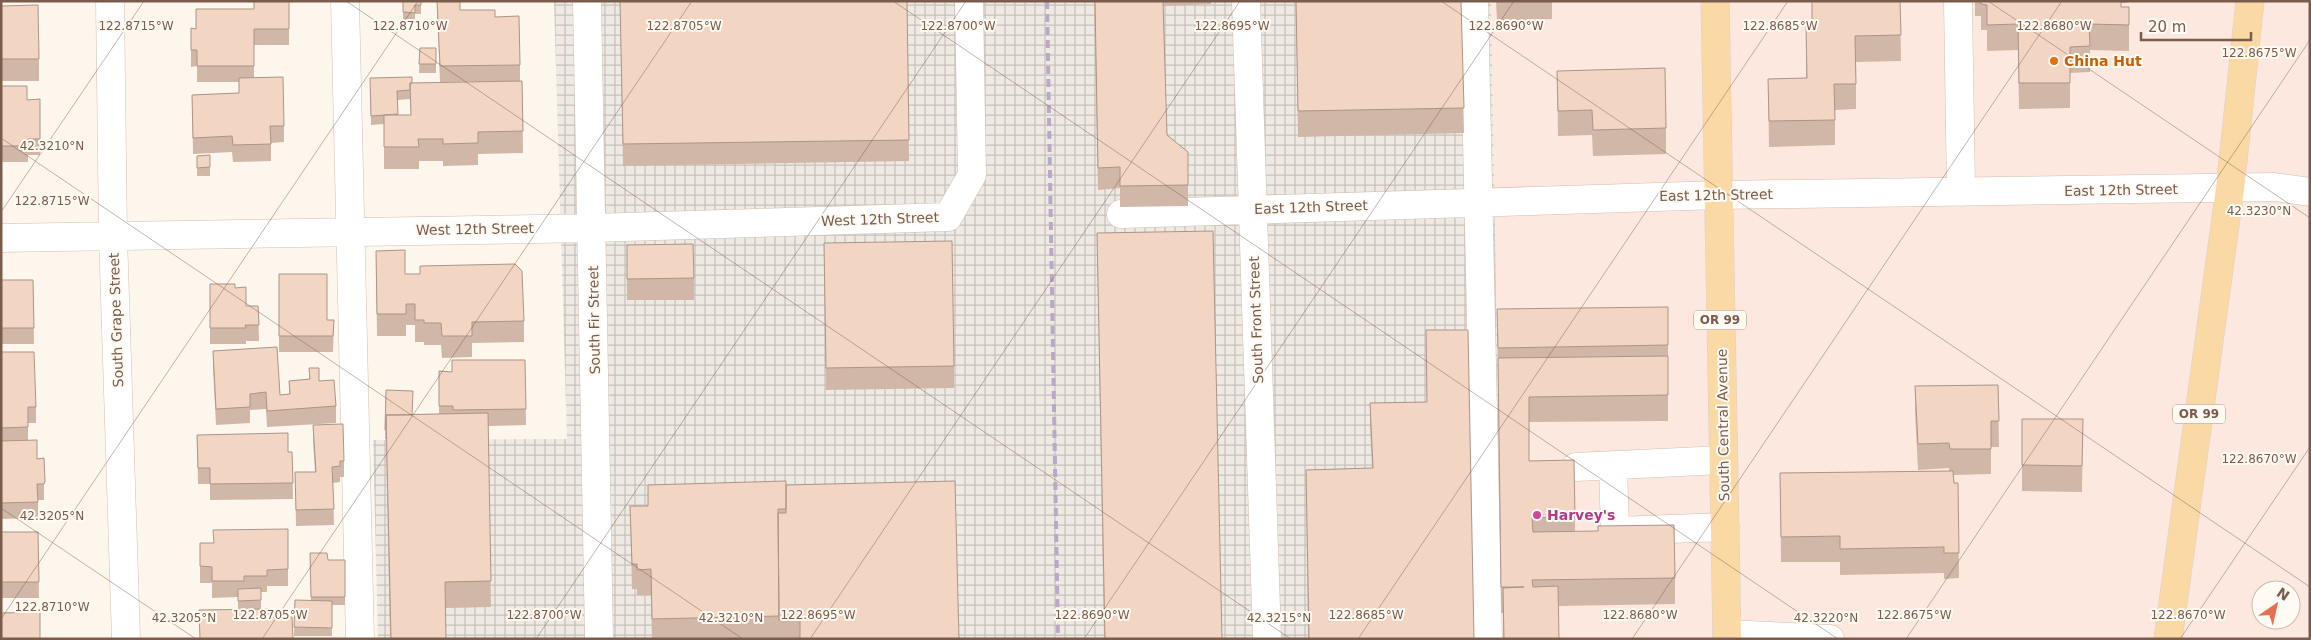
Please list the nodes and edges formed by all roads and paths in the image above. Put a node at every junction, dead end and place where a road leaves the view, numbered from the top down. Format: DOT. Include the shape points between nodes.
graph roads {
  1 [pos="110,1"];
  2 [pos="345,1"];
  3 [pos="587,1"];
  4 [pos="969,1"];
  5 [pos="1246,1"];
  6 [pos="1474,1"];
  7 [pos="1715,1"];
  8 [pos="1958,1"];
  9 [pos="2250,1"];
  10 [pos="2230,189"];
  11 [pos="1961,192"];
  12 [pos="2310,192"];
  13 [pos="1718,194"];
  14 [pos="1478,202"];
  15 [pos="1252,209"];
  16 [pos="1121,214"];
  17 [pos="592,228"];
  18 [pos="350,230"];
  19 [pos="113,236"];
  20 [pos="1,238"];
  21 [pos="1722,460"];
  22 [pos="1613,465"];
  23 [pos="1576,467"];
  24 [pos="1725,527"];
  25 [pos="1727,636"];
  26 [pos="126,639"];
  27 [pos="360,639"];
  28 [pos="599,639"];
  29 [pos="1267,639"];
  30 [pos="1488,639"];
  31 [pos="1830,639"];
  32 [pos="2168,639"];
  1 -- 19 [label="street, South Grape Street"];
  2 -- 18 [label="street"];
  3 -- 17 [label="street, South Fir Street"];
  4 -- 17 [label="street, West 12th Street" via="972,175 948,216"];
  5 -- 15 [label="street, South Front Street"];
  6 -- 14 [label="street"];
  7 -- 13 [label="main road, South Central Avenue / OR 99"];
  8 -- 11 [label="street"];
  9 -- 10 [label="main road, OR 99"];
  10 -- 11 [label="street, East 12th Street"];
  10 -- 12 [label="street, East 12th Street" via="2275,188"];
  10 -- 32 [label="main road, OR 99"];
  11 -- 13 [label="street, East 12th Street"];
  13 -- 14 [label="street, East 12th Street"];
  13 -- 21 [label="main road, South Central Avenue / OR 99"];
  14 -- 15 [label="street, East 12th Street"];
  14 -- 30 [label="street"];
  15 -- 16 [label="street, East 12th Street"];
  15 -- 29 [label="street, South Front Street"];
  17 -- 18 [label="street, West 12th Street"];
  17 -- 28 [label="street, South Fir Street"];
  18 -- 19 [label="street, West 12th Street"];
  18 -- 27 [label="street"];
  19 -- 20 [label="street, West 12th Street"];
  19 -- 26 [label="street, South Grape Street"];
  21 -- 22 [label="street"];
  21 -- 24 [label="main road, South Central Avenue / OR 99"];
  22 -- 23 [label="street"];
  22 -- 24 [label="street" via="1615,531"];
  24 -- 25 [label="main road, South Central Avenue / OR 99"];
  25 -- 31 [label="street"];
}
